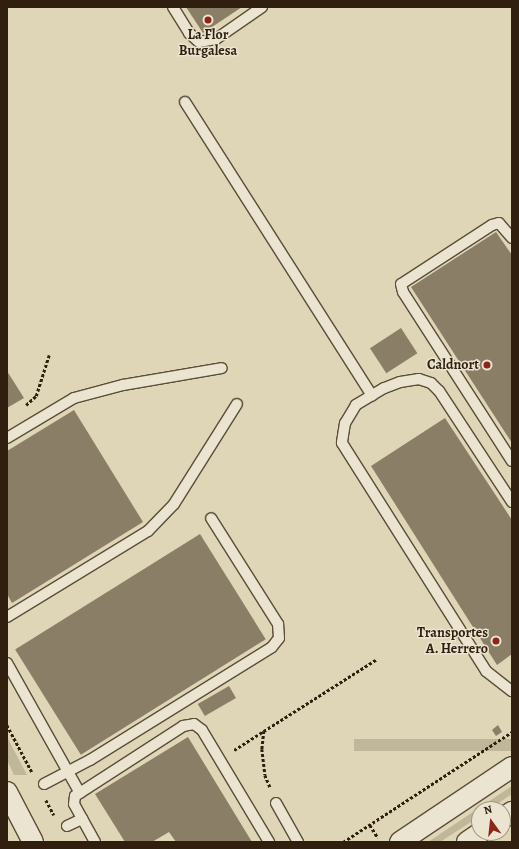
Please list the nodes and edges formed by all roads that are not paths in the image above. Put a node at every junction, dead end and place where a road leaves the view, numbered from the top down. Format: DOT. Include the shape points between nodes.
graph roads {
  1 [pos="173,7"];
  2 [pos="262,7"];
  3 [pos="185,102"];
  4 [pos="512,238"];
  5 [pos="222,368"];
  6 [pos="372,395"];
  7 [pos="237,404"];
  8 [pos="7,438"];
  9 [pos="512,461"];
  10 [pos="512,502"];
  11 [pos="211,518"];
  12 [pos="7,617"];
  13 [pos="7,663"];
  14 [pos="512,691"];
  15 [pos="512,767"];
  16 [pos="68,772"];
  17 [pos="44,784"];
  18 [pos="7,792"];
  19 [pos="80,793"];
  20 [pos="276,803"];
  21 [pos="82,819"];
  22 [pos="67,826"];
  23 [pos="33,842"];
  24 [pos="95,842"];
  25 [pos="269,842"];
  26 [pos="298,842"];
  27 [pos="400,842"];
  1 -- 2 [label="lane" via="188,33 199,42 216,39"];
  3 -- 6 [label="lane"];
  4 -- 9 [label="lane" via="499,223 492,225 401,284 403,292"];
  5 -- 8 [label="lane" via="123,385 74,398"];
  6 -- 10 [label="lane" via="400,382 419,379 431,383 440,391"];
  6 -- 14 [label="lane" via="356,405 345,423 342,443 486,671"];
  7 -- 12 [label="lane" via="174,504 148,531"];
  11 -- 16 [label="lane" via="278,624 279,638 272,647"];
  13 -- 16 [label="lane"];
  15 -- 27 [label="street"];
  16 -- 17 [label="lane"];
  16 -- 19 [label="lane"];
  18 -- 23 [label="street"];
  19 -- 21 [label="lane" via="75,796 74,804"];
  19 -- 25 [label="lane" via="183,726 194,724 202,730"];
  20 -- 26 [label="lane"];
  21 -- 22 [label="lane"];
  21 -- 24 [label="lane"];
}
